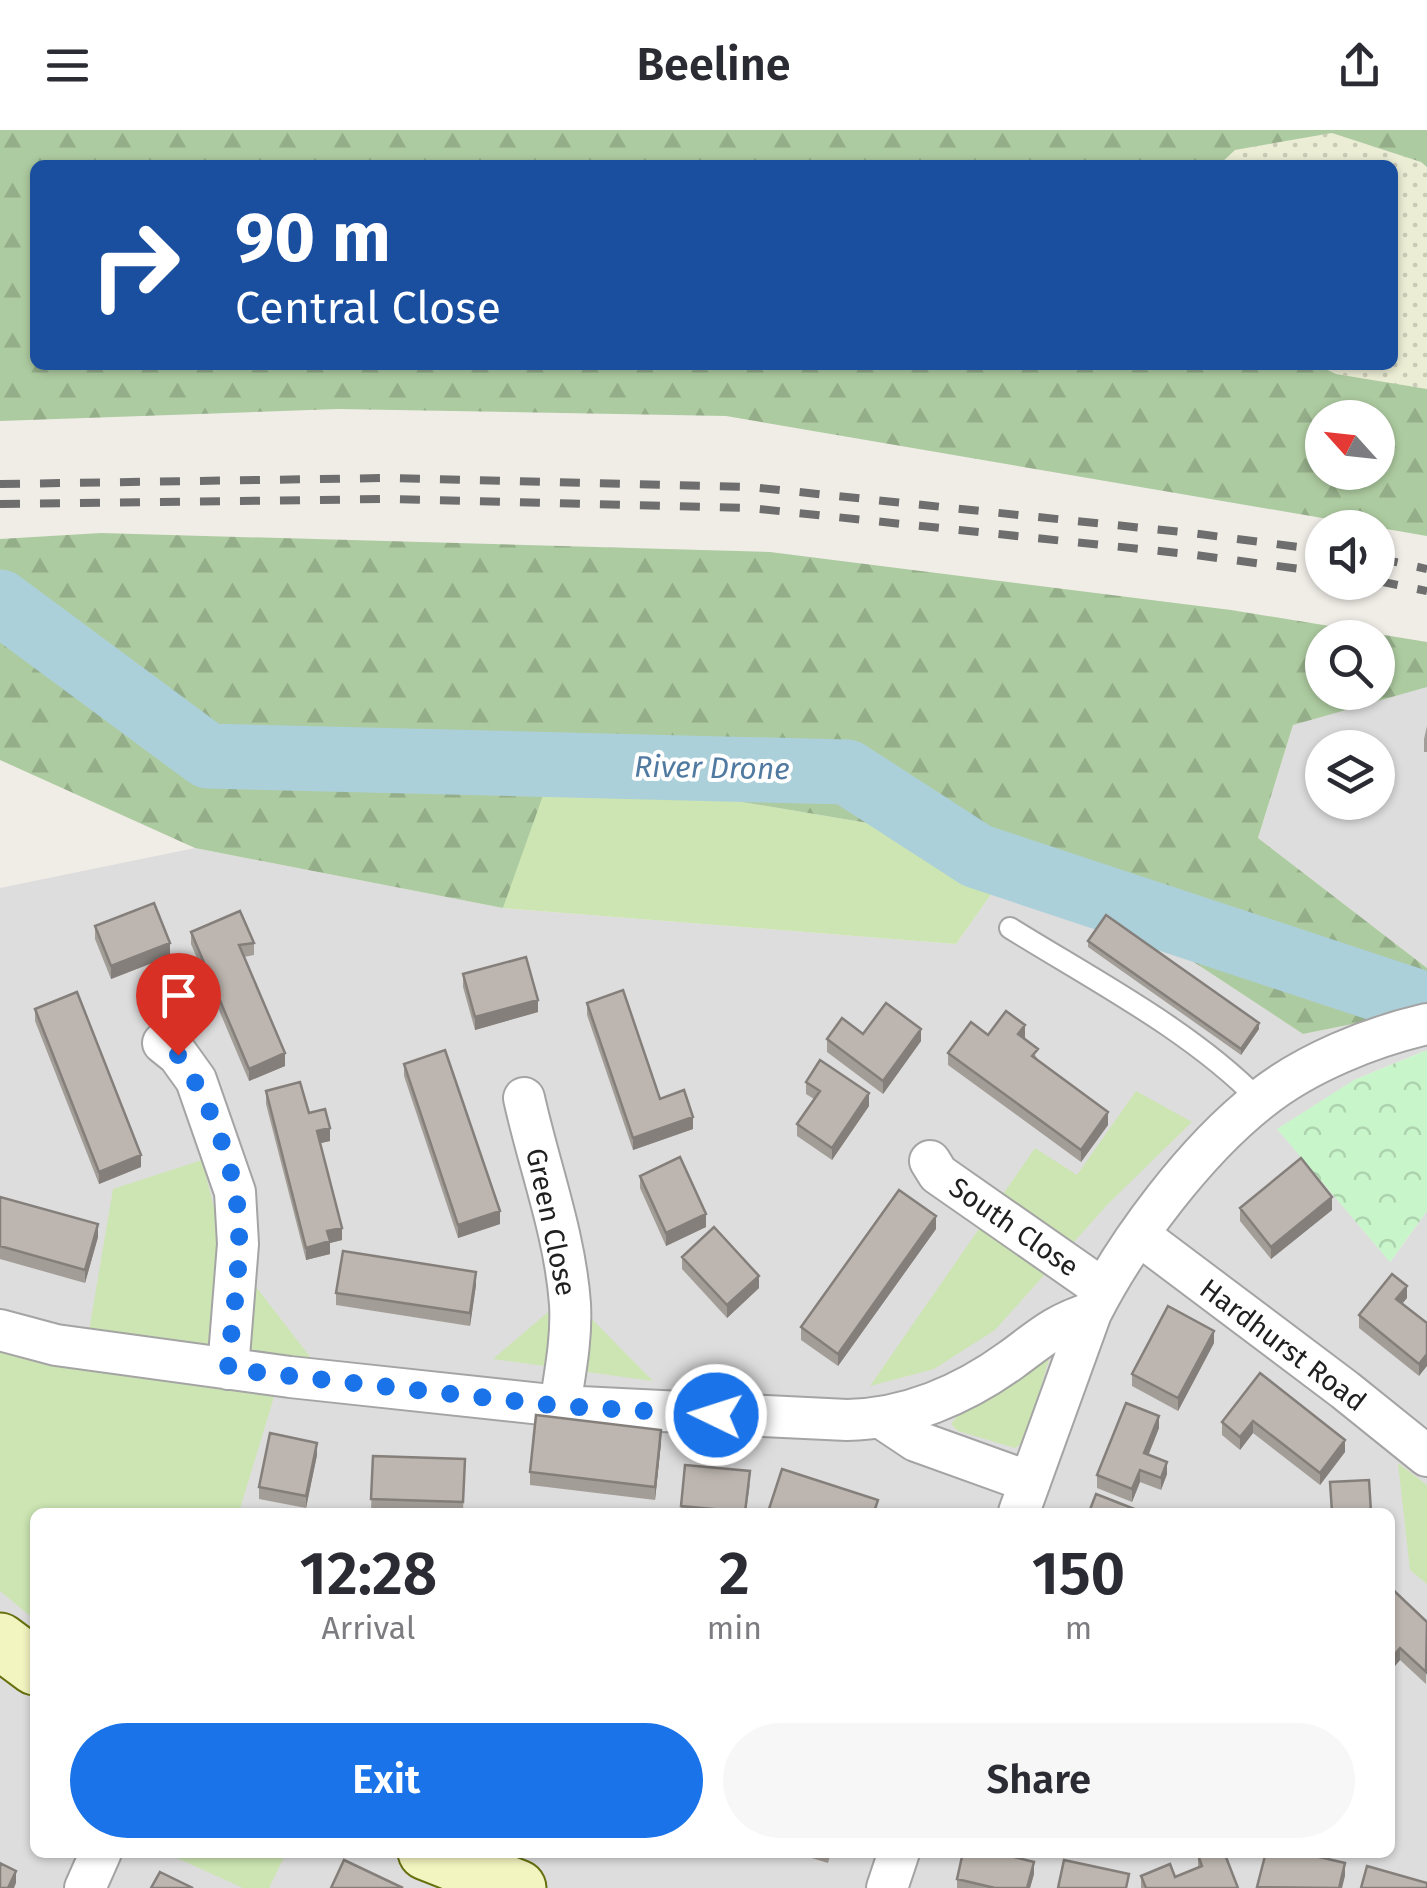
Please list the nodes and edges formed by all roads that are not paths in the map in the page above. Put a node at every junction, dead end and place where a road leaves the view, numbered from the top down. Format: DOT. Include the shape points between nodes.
graph roads {
  1 [pos="1010,928"];
  2 [pos="1422,1025"];
  3 [pos="164,1043"];
  4 [pos="524,1098"];
  5 [pos="1259,1100"];
  6 [pos="930,1162"];
  7 [pos="1138,1235"];
  8 [pos="1097,1301"];
  9 [pos="0,1330"];
  10 [pos="228,1369"];
  11 [pos="560,1406"];
  12 [pos="883,1419"];
  13 [pos="1427,1456"];
  14 [pos="1024,1497"];
  15 [pos="0,1641"];
  16 [pos="30,1662"];
  17 [pos="98,1858"];
  18 [pos="441,1858"];
  19 [pos="897,1858"];
  20 [pos="85,1888"];
  21 [pos="518,1888"];
  22 [pos="886,1888"];
  1 -- 5 [label="lane" via="1199,1048"];
  2 -- 5 [label="street" via="1296,1075"];
  3 -- 10 [label="street" via="196,1080 235,1192 238,1244"];
  4 -- 11 [label="street, Green Close" via="570,1305"];
  5 -- 7 [label="street" via="1174,1185"];
  6 -- 8 [label="street, South Close"];
  7 -- 8 [label="street"];
  7 -- 13 [label="street, Hardhurst Road"];
  8 -- 12 [label="street" via="968,1386"];
  8 -- 14 [label="street"];
  9 -- 10 [label="street" via="56,1345"];
  10 -- 11 [label="street"];
  11 -- 12 [label="street"];
  12 -- 14 [label="street"];
  15 -- 16 [label="main road"];
  17 -- 20 [label="street"];
  18 -- 21 [label="main road"];
  19 -- 22 [label="street"];
}
